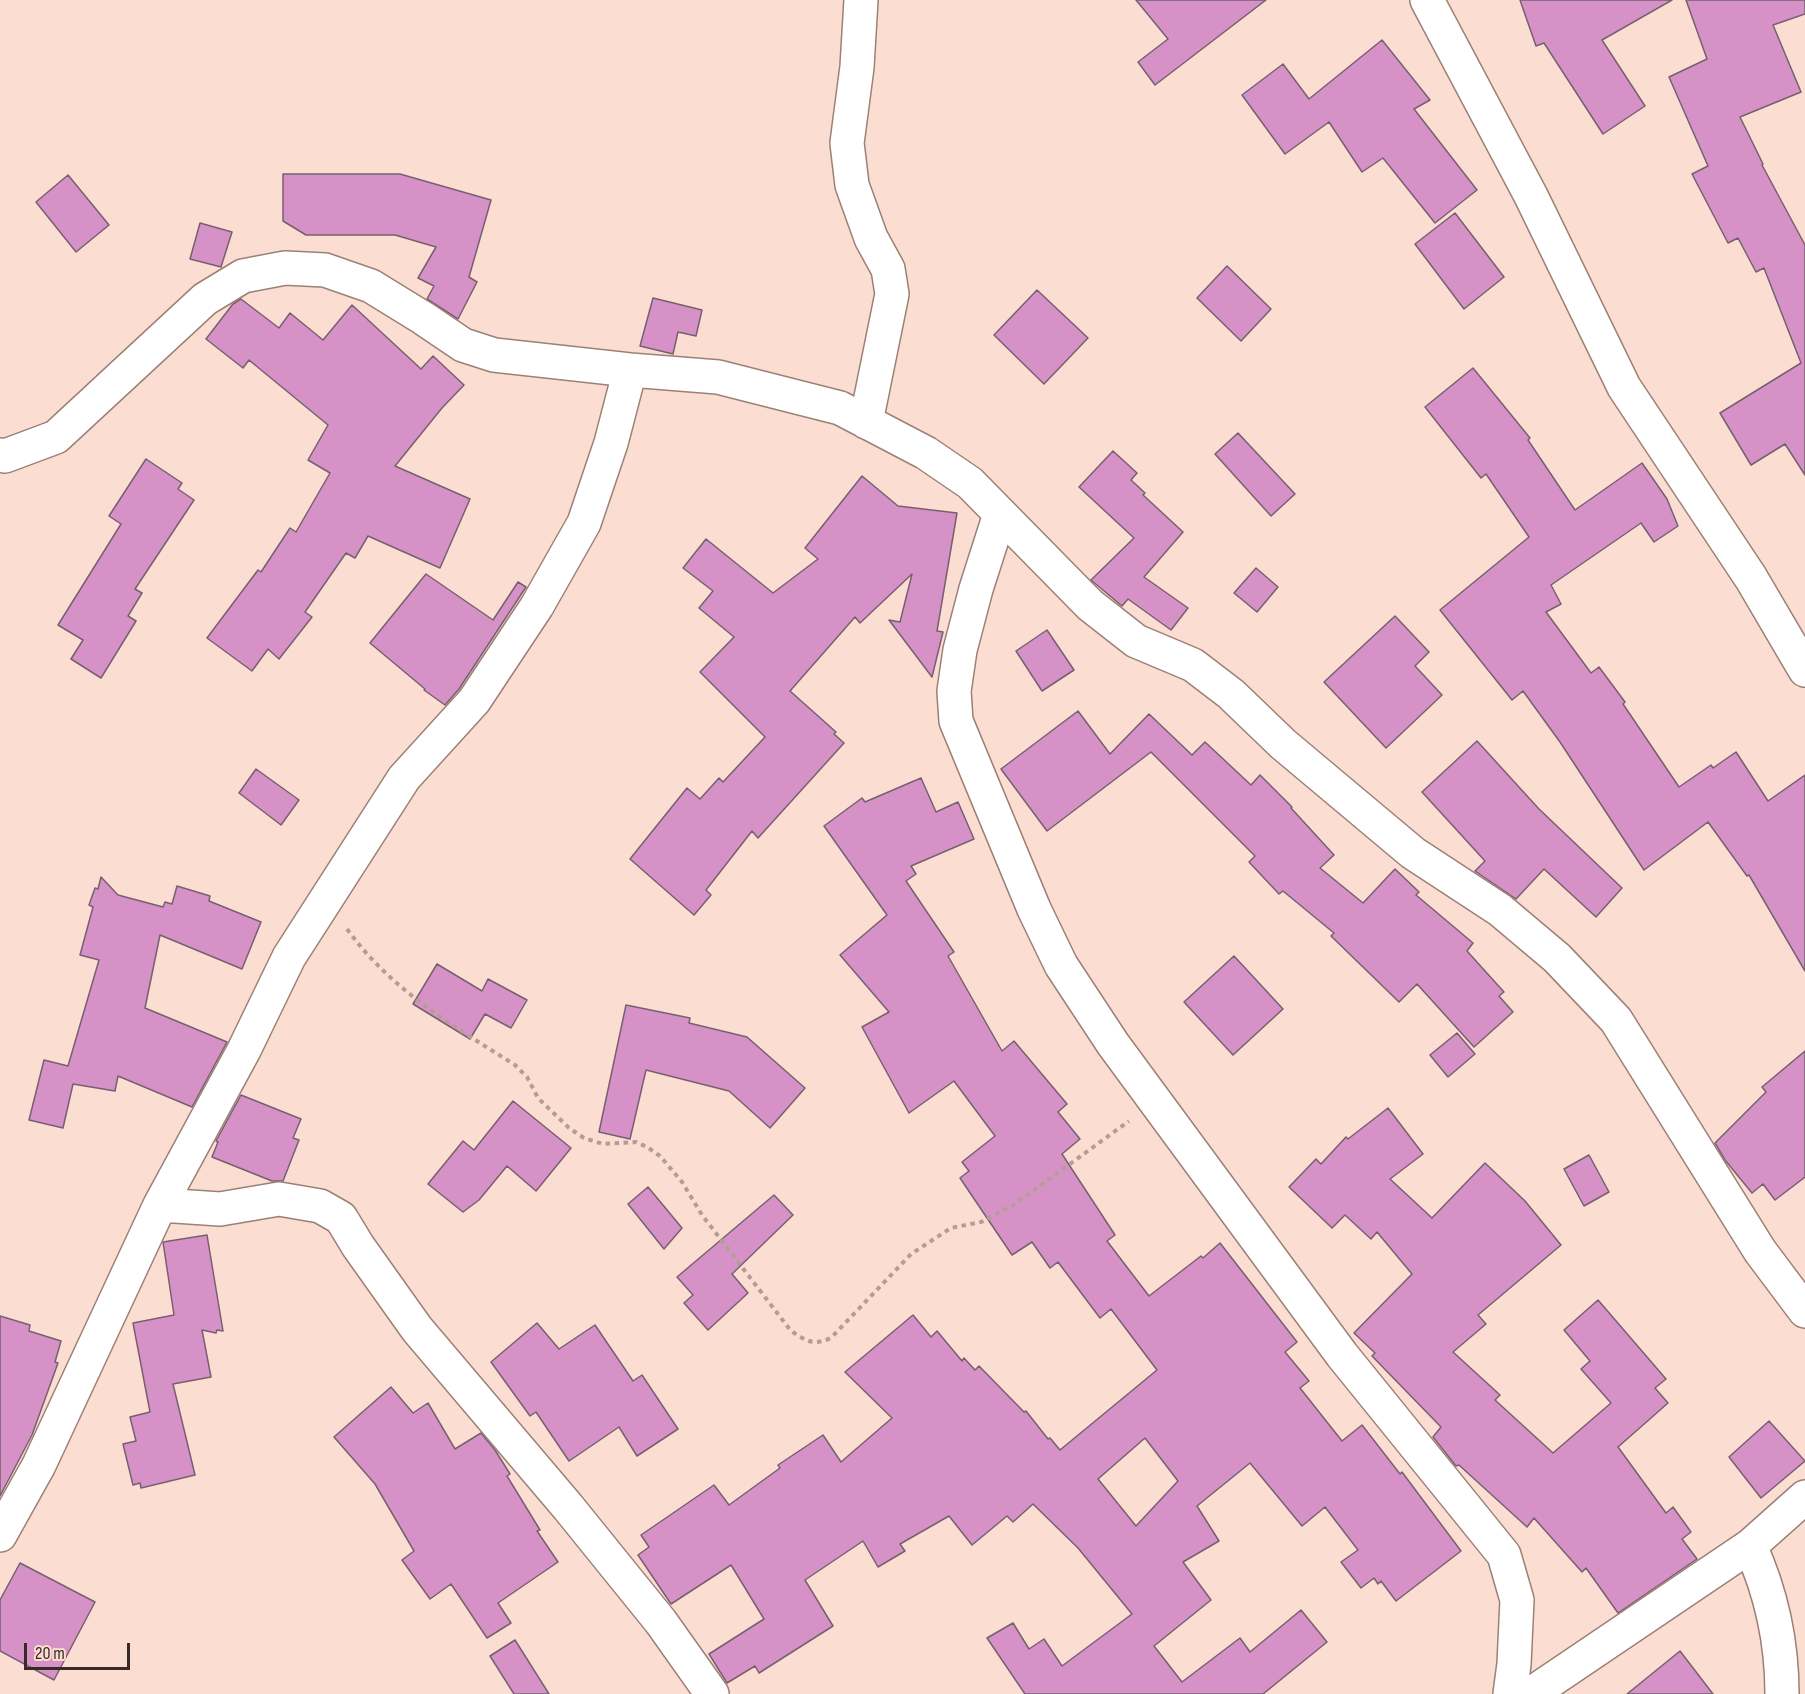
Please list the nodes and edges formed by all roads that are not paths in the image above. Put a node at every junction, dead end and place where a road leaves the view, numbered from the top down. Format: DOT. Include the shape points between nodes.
graph roads {
  1 [pos="861,0"];
  2 [pos="1427,0"];
  3 [pos="630,370"];
  4 [pos="866,422"];
  5 [pos="0,455"];
  6 [pos="1000,514"];
  7 [pos="1805,670"];
  8 [pos="160,1205"];
  9 [pos="1805,1311"];
  10 [pos="1805,1497"];
  11 [pos="0,1535"];
  12 [pos="1750,1546"];
  13 [pos="712,1694"];
  14 [pos="1510,1694"];
  15 [pos="1531,1694"];
  16 [pos="1782,1694"];
  1 -- 4 [label="street" via="847,143 852,185 871,238 888,269 892,294"];
  2 -- 7 [label="street" via="1531,196 1624,387 1751,578"];
  3 -- 4 [label="street" via="718,377 840,408"];
  3 -- 5 [label="street" via="495,355 463,345 371,286 325,270 285,268 243,276 205,299 56,437"];
  3 -- 8 [label="street" via="585,524 474,701 404,778 289,957"];
  4 -- 6 [label="street" via="926,453 970,483"];
  6 -- 9 [label="street" via="1090,605 1136,641 1193,666 1231,694 1283,744 1413,853 1500,910 1557,958 1616,1020 1760,1251"];
  6 -- 14 [label="street" via="960,650 954,691 956,721 1034,909 1061,965 1113,1044 1342,1355 1504,1555 1517,1600"];
  8 -- 11 [label="street" via="39,1465"];
  8 -- 13 [label="street" via="220,1209 279,1199 320,1206 341,1218 417,1329 640,1595"];
  10 -- 12 [label="street"];
  12 -- 15 [label="street"];
  12 -- 16 [label="street" via="1771,1603 1782,1658"];
}
